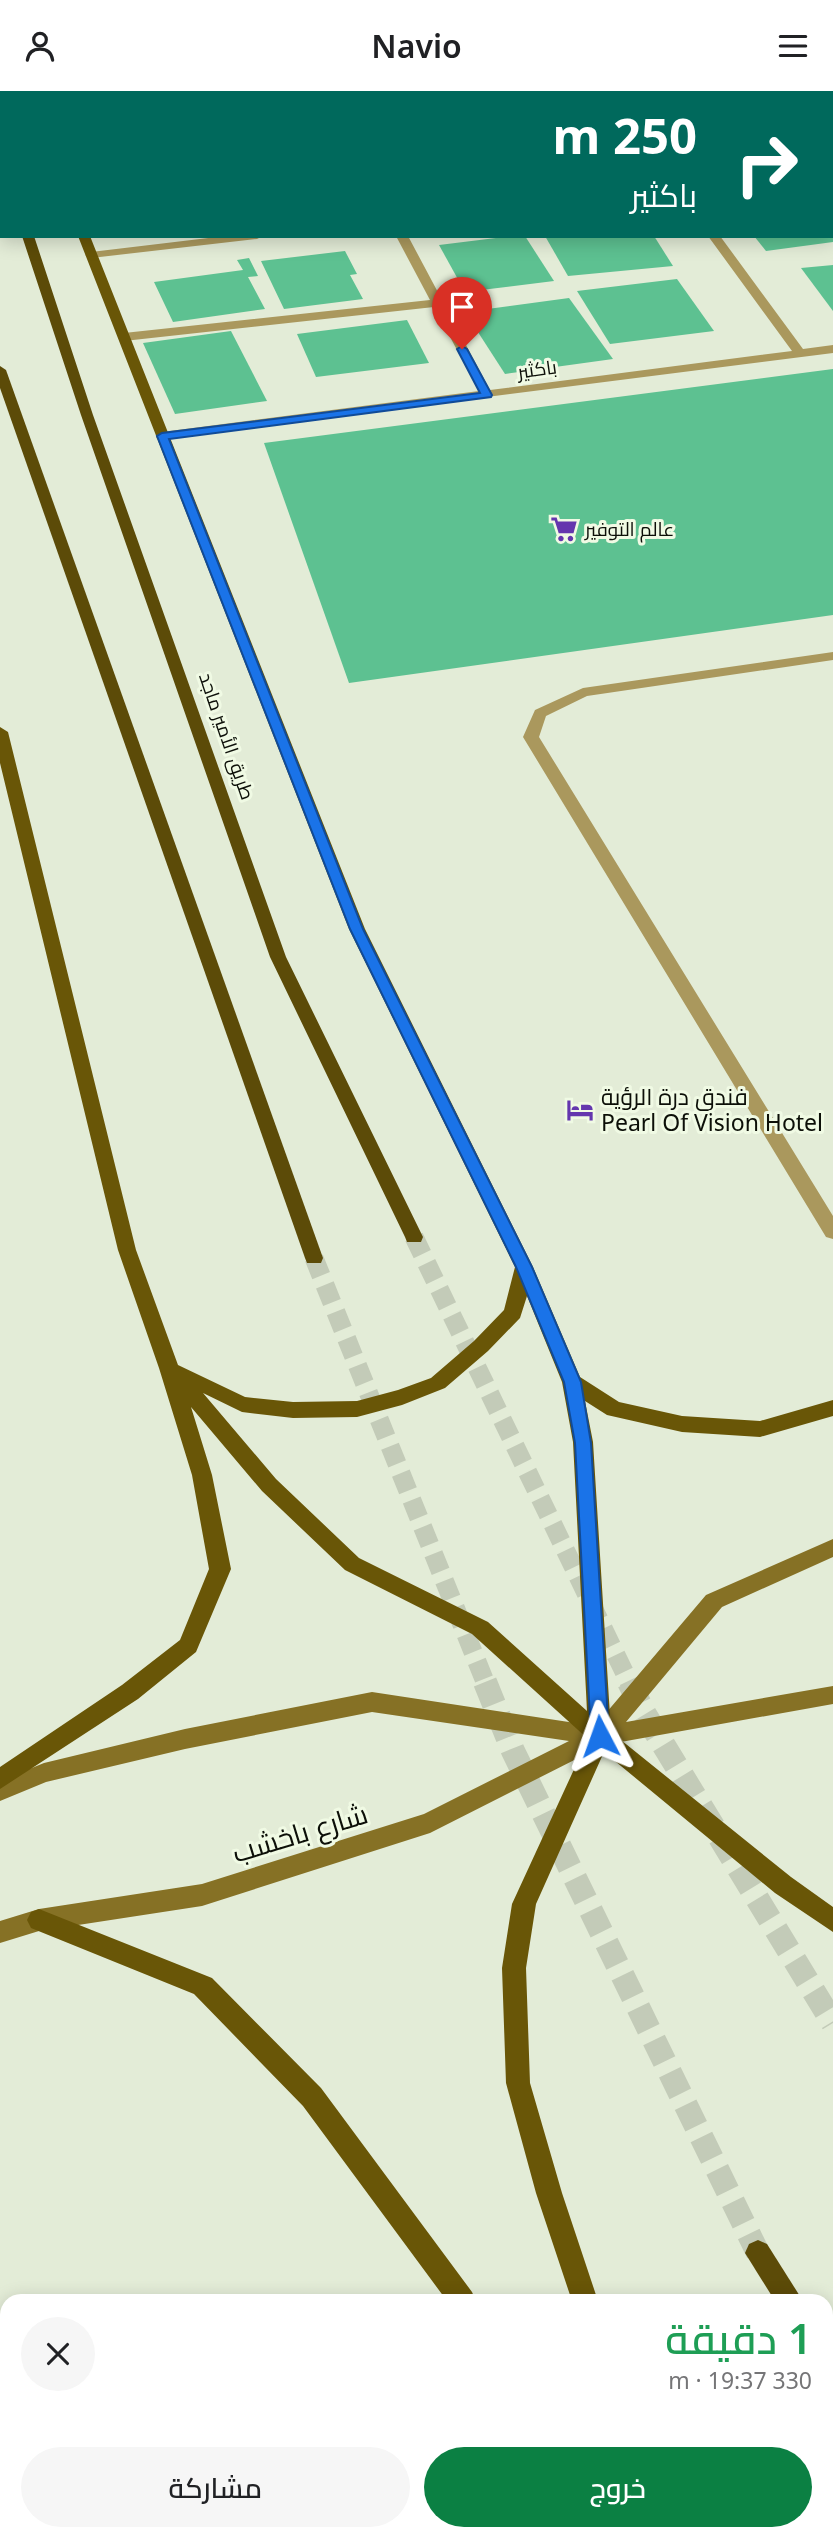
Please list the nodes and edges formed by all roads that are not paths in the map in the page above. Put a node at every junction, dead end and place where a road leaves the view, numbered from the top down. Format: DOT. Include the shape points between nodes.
graph roads {
  1 [pos="29,238"];
  2 [pos="85,238"];
  3 [pos="240,238"];
  4 [pos="403,238"];
  5 [pos="715,238"];
  6 [pos="91,255"];
  7 [pos="438,303"];
  8 [pos="124,337"];
  9 [pos="833,349"];
  10 [pos="800,353"];
  11 [pos="0,370"];
  12 [pos="487,395"];
  13 [pos="162,436"];
  14 [pos="833,656"];
  15 [pos="0,732"];
  16 [pos="833,1231"];
  17 [pos="414,1237"];
  18 [pos="314,1258"];
  19 [pos="524,1267"];
  20 [pos="169,1367"];
  21 [pos="572,1382"];
  22 [pos="833,1408"];
  23 [pos="833,1548"];
  24 [pos="833,1695"];
  25 [pos="600,1736"];
  26 [pos="0,1779"];
  27 [pos="0,1791"];
  28 [pos="39,1920"];
  29 [pos="833,1921"];
  30 [pos="0,1932"];
  31 [pos="758,2253"];
  32 [pos="458,2294"];
  33 [pos="584,2294"];
  34 [pos="785,2294"];
  1 -- 17 [label="highway, طريق الأمير ماجد" via="278,957"];
  2 -- 6 [label="main road"];
  3 -- 6 [label="street"];
  4 -- 7 [label="street"];
  5 -- 10 [label="street"];
  6 -- 8 [label="main road"];
  7 -- 8 [label="street"];
  7 -- 12 [label="street"];
  8 -- 13 [label="main road"];
  9 -- 10 [label="street, باكثير"];
  10 -- 12 [label="street, باكثير"];
  11 -- 18 [label="highway"];
  12 -- 13 [label="street, باكثير"];
  13 -- 19 [label="main road" via="357,929"];
  14 -- 16 [label="street" via="583,692 540,713 531,737"];
  15 -- 20 [label="main road" via="127,1250"];
  19 -- 20 [label="main road" via="513,1313 438,1383 402,1397 357,1409 293,1410 242,1404"];
  19 -- 21 [label="main road"];
  20 -- 25 [label="main road" via="270,1485 352,1564 480,1628"];
  20 -- 26 [label="main road" via="202,1475 220,1569 188,1646 130,1692"];
  21 -- 22 [label="main road" via="614,1409 682,1424 760,1429"];
  21 -- 25 [label="main road" via="583,1443"];
  23 -- 25 [label="main road, شارع باخشب" via="714,1601"];
  24 -- 25 [label="main road, شارع باخشب"];
  25 -- 27 [label="main road, شارع باخشب" via="372,1702 186,1739 44,1773"];
  25 -- 28 [label="main road, شارع باخشب" via="430,1823 202,1895"];
  25 -- 29 [label="main road"];
  25 -- 33 [label="main road" via="524,1903 514,1968 518,2083"];
  28 -- 30 [label="main road, شارع باخشب"];
  28 -- 32 [label="main road" via="203,1986 312,2097"];
  31 -- 34 [label="highway"];
}
